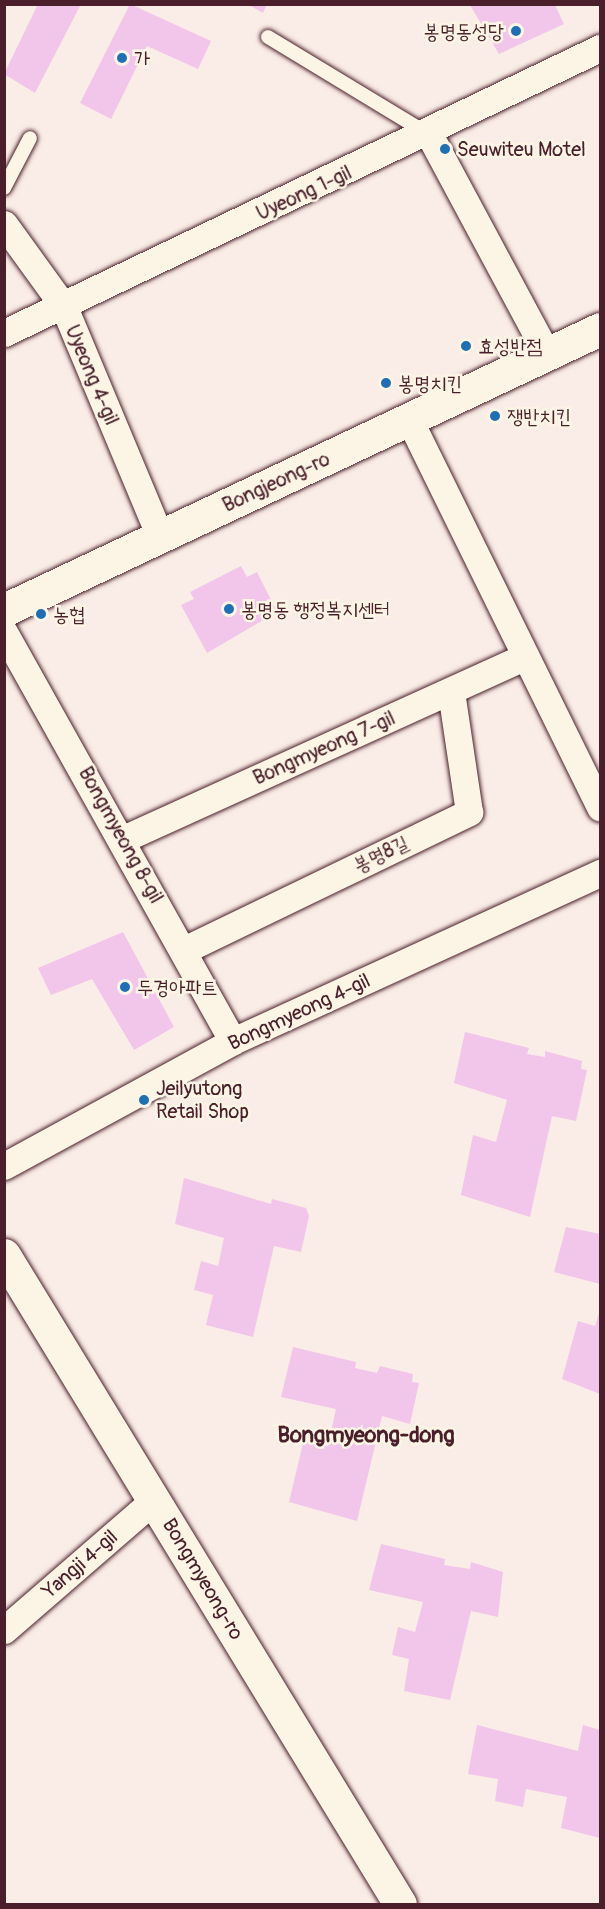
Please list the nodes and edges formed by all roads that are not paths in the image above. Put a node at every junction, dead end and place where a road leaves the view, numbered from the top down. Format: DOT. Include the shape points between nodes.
graph roads {
  1 [pos="268,37"];
  2 [pos="600,48"];
  3 [pos="429,134"];
  4 [pos="30,138"];
  5 [pos="4,188"];
  6 [pos="4,224"];
  7 [pos="64,307"];
  8 [pos="600,329"];
  9 [pos="4,333"];
  10 [pos="547,354"];
  11 [pos="409,419"];
  12 [pos="160,537"];
  13 [pos="4,610"];
  14 [pos="4,632"];
  15 [pos="525,657"];
  16 [pos="452,691"];
  17 [pos="600,808"];
  18 [pos="123,839"];
  19 [pos="600,873"];
  20 [pos="184,950"];
  21 [pos="233,1041"];
  22 [pos="4,1166"];
  23 [pos="4,1255"];
  24 [pos="155,1499"];
  25 [pos="4,1630"];
  26 [pos="400,1905"];
  1 -- 3 [label="lane"];
  2 -- 3 [label="street, Uyeong 1-gil"];
  3 -- 7 [label="street, Uyeong 1-gil"];
  3 -- 10 [label="street"];
  4 -- 5 [label="lane"];
  6 -- 7 [label="street, Uyeong 4-gil"];
  7 -- 9 [label="street, Uyeong 1-gil"];
  7 -- 12 [label="street, Uyeong 4-gil"];
  8 -- 10 [label="street, Bongjeong-ro"];
  10 -- 11 [label="street, Bongjeong-ro"];
  11 -- 12 [label="street, Bongjeong-ro"];
  11 -- 15 [label="street"];
  12 -- 13 [label="street, Bongjeong-ro"];
  14 -- 18 [label="street, Bongmyeong 8-gil"];
  15 -- 16 [label="street, Bongmyeong 7-gil"];
  15 -- 17 [label="street"];
  16 -- 18 [label="street, Bongmyeong 7-gil"];
  16 -- 20 [label="street, 봉명8길" via="469,812"];
  18 -- 20 [label="street, Bongmyeong 8-gil"];
  19 -- 21 [label="street, Bongmyeong 4-gil"];
  20 -- 21 [label="street, Bongmyeong 8-gil"];
  21 -- 22 [label="street, Bongmyeong 4-gil"];
  23 -- 24 [label="street, Bongmyeong-ro"];
  24 -- 25 [label="street, Yangji 4-gil"];
  24 -- 26 [label="street, Bongmyeong-ro"];
}
